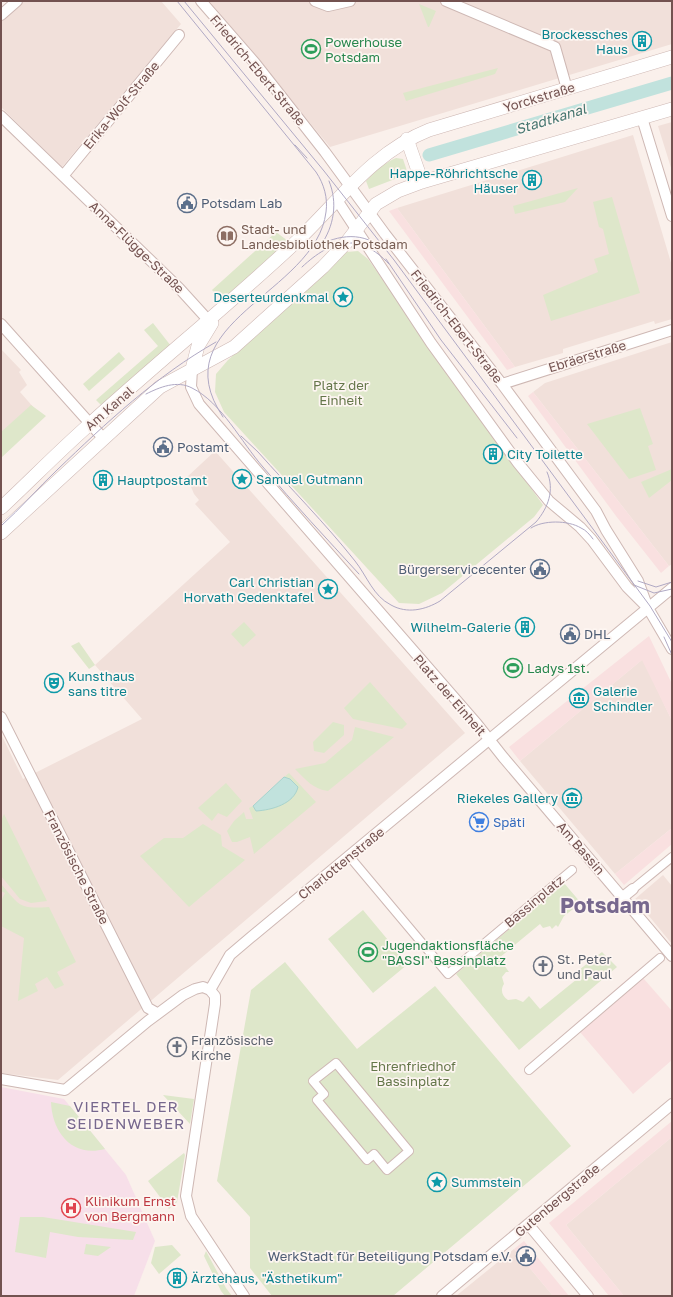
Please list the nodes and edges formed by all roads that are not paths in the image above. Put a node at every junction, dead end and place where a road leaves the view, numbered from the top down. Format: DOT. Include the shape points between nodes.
graph roads {
  1 [pos="17,1"];
  2 [pos="315,1"];
  3 [pos="350,1"];
  4 [pos="446,1"];
  5 [pos="204,2"];
  6 [pos="1,14"];
  7 [pos="179,35"];
  8 [pos="672,57"];
  9 [pos="567,89"];
  10 [pos="672,109"];
  11 [pos="1,116"];
  12 [pos="642,118"];
  13 [pos="407,139"];
  14 [pos="62,176"];
  15 [pos="422,182"];
  16 [pos="350,186"];
  17 [pos="332,204"];
  18 [pos="368,212"];
  19 [pos="672,216"];
  20 [pos="356,229"];
  21 [pos="219,311"];
  22 [pos="209,321"];
  23 [pos="1,324"];
  24 [pos="672,330"];
  25 [pos="192,369"];
  26 [pos="502,384"];
  27 [pos="90,424"];
  28 [pos="103,438"];
  29 [pos="1,508"];
  30 [pos="1,533"];
  31 [pos="672,588"];
  32 [pos="648,608"];
  33 [pos="672,649"];
  34 [pos="1,717"];
  35 [pos="489,741"];
  36 [pos="349,856"];
  37 [pos="672,857"];
  38 [pos="572,870"];
  39 [pos="633,889"];
  40 [pos="623,897"];
  41 [pos="672,956"];
  42 [pos="660,958"];
  43 [pos="210,990"];
  44 [pos="157,1013"];
  45 [pos="529,1070"];
  46 [pos="1,1079"];
  47 [pos="672,1104"];
  48 [pos="406,1148"];
  49 [pos="528,1224"];
  50 [pos="244,1296"];
  51 [pos="442,1296"];
  52 [pos="588,1296"];
  1 -- 6 [label="street"];
  2 -- 3 [label="street" via="328,6"];
  4 -- 9 [label="street" via="554,47"];
  5 -- 16 [label="street, Friedrich-Ebert-Straße" via="255,63"];
  7 -- 14 [label="street, Erika-Wolf-Straße"];
  8 -- 9 [label="street, Yorckstraße"];
  9 -- 13 [label="street, Yorckstraße" via="429,130"];
  10 -- 12 [label="street"];
  11 -- 14 [label="street, Anna-Flügge-Straße"];
  12 -- 15 [label="street"];
  12 -- 19 [label="street"];
  13 -- 15 [label="street"];
  13 -- 16 [label="street, Yorckstraße" via="365,171"];
  14 -- 22 [label="street, Anna-Flügge-Straße" via="179,288"];
  15 -- 18 [label="street" via="398,191"];
  16 -- 17 [label="street, Yorckstraße"];
  16 -- 18 [label="street, Friedrich-Ebert-Straße"];
  17 -- 20 [label="street, Friedrich-Ebert-Straße"];
  17 -- 21 [label="street, Am Kanal" via="298,241"];
  18 -- 20 [label="street, Am Kanal"];
  18 -- 26 [label="street, Friedrich-Ebert-Straße"];
  20 -- 25 [label="street, Am Kanal" via="323,267 239,342"];
  20 -- 32 [label="street, Friedrich-Ebert-Straße" via="431,343 518,463 549,501 592,540 627,587"];
  21 -- 22 [label="street, Am Kanal"];
  21 -- 25 [label="street, Am Kanal" via="198,346"];
  22 -- 27 [label="street, Am Kanal"];
  23 -- 27 [label="street"];
  24 -- 26 [label="street, Ebräerstraße"];
  25 -- 28 [label="street, Am Kanal" via="160,387"];
  25 -- 35 [label="street, Platz der Einheit" via="191,387 199,404"];
  26 -- 32 [label="street, Friedrich-Ebert-Straße" via="596,511 638,581"];
  27 -- 28 [label="street"];
  27 -- 29 [label="street, Am Kanal"];
  28 -- 30 [label="street, Am Kanal"];
  31 -- 32 [label="street, Charlottenstraße"];
  32 -- 33 [label="street, Friedrich-Ebert-Straße"];
  32 -- 35 [label="street, Charlottenstraße"];
  34 -- 44 [label="street, Französische Straße" via="148,1008"];
  35 -- 36 [label="street, Charlottenstraße"];
  35 -- 40 [label="street, Am Bassin"];
  36 -- 38 [label="street, Bassinplatz" via="448,974"];
  36 -- 43 [label="street, Charlottenstraße" via="230,955"];
  37 -- 39 [label="street"];
  39 -- 40 [label="street"];
  40 -- 41 [label="street, Am Bassin"];
  42 -- 45 [label="street"];
  43 -- 44 [label="street" via="203,987 195,988"];
  43 -- 50 [label="street" via="215,996 215,1004 186,1196 191,1216"];
  44 -- 46 [label="street" via="65,1090"];
  47 -- 49 [label="street, Gutenbergstraße"];
  48 -- 48 [label="street" via="409,1151 387,1170 374,1154 367,1160 317,1100 324,1094 313,1081 336,1063"];
  49 -- 51 [label="street, Gutenbergstraße"];
  49 -- 52 [label="street"];
}
